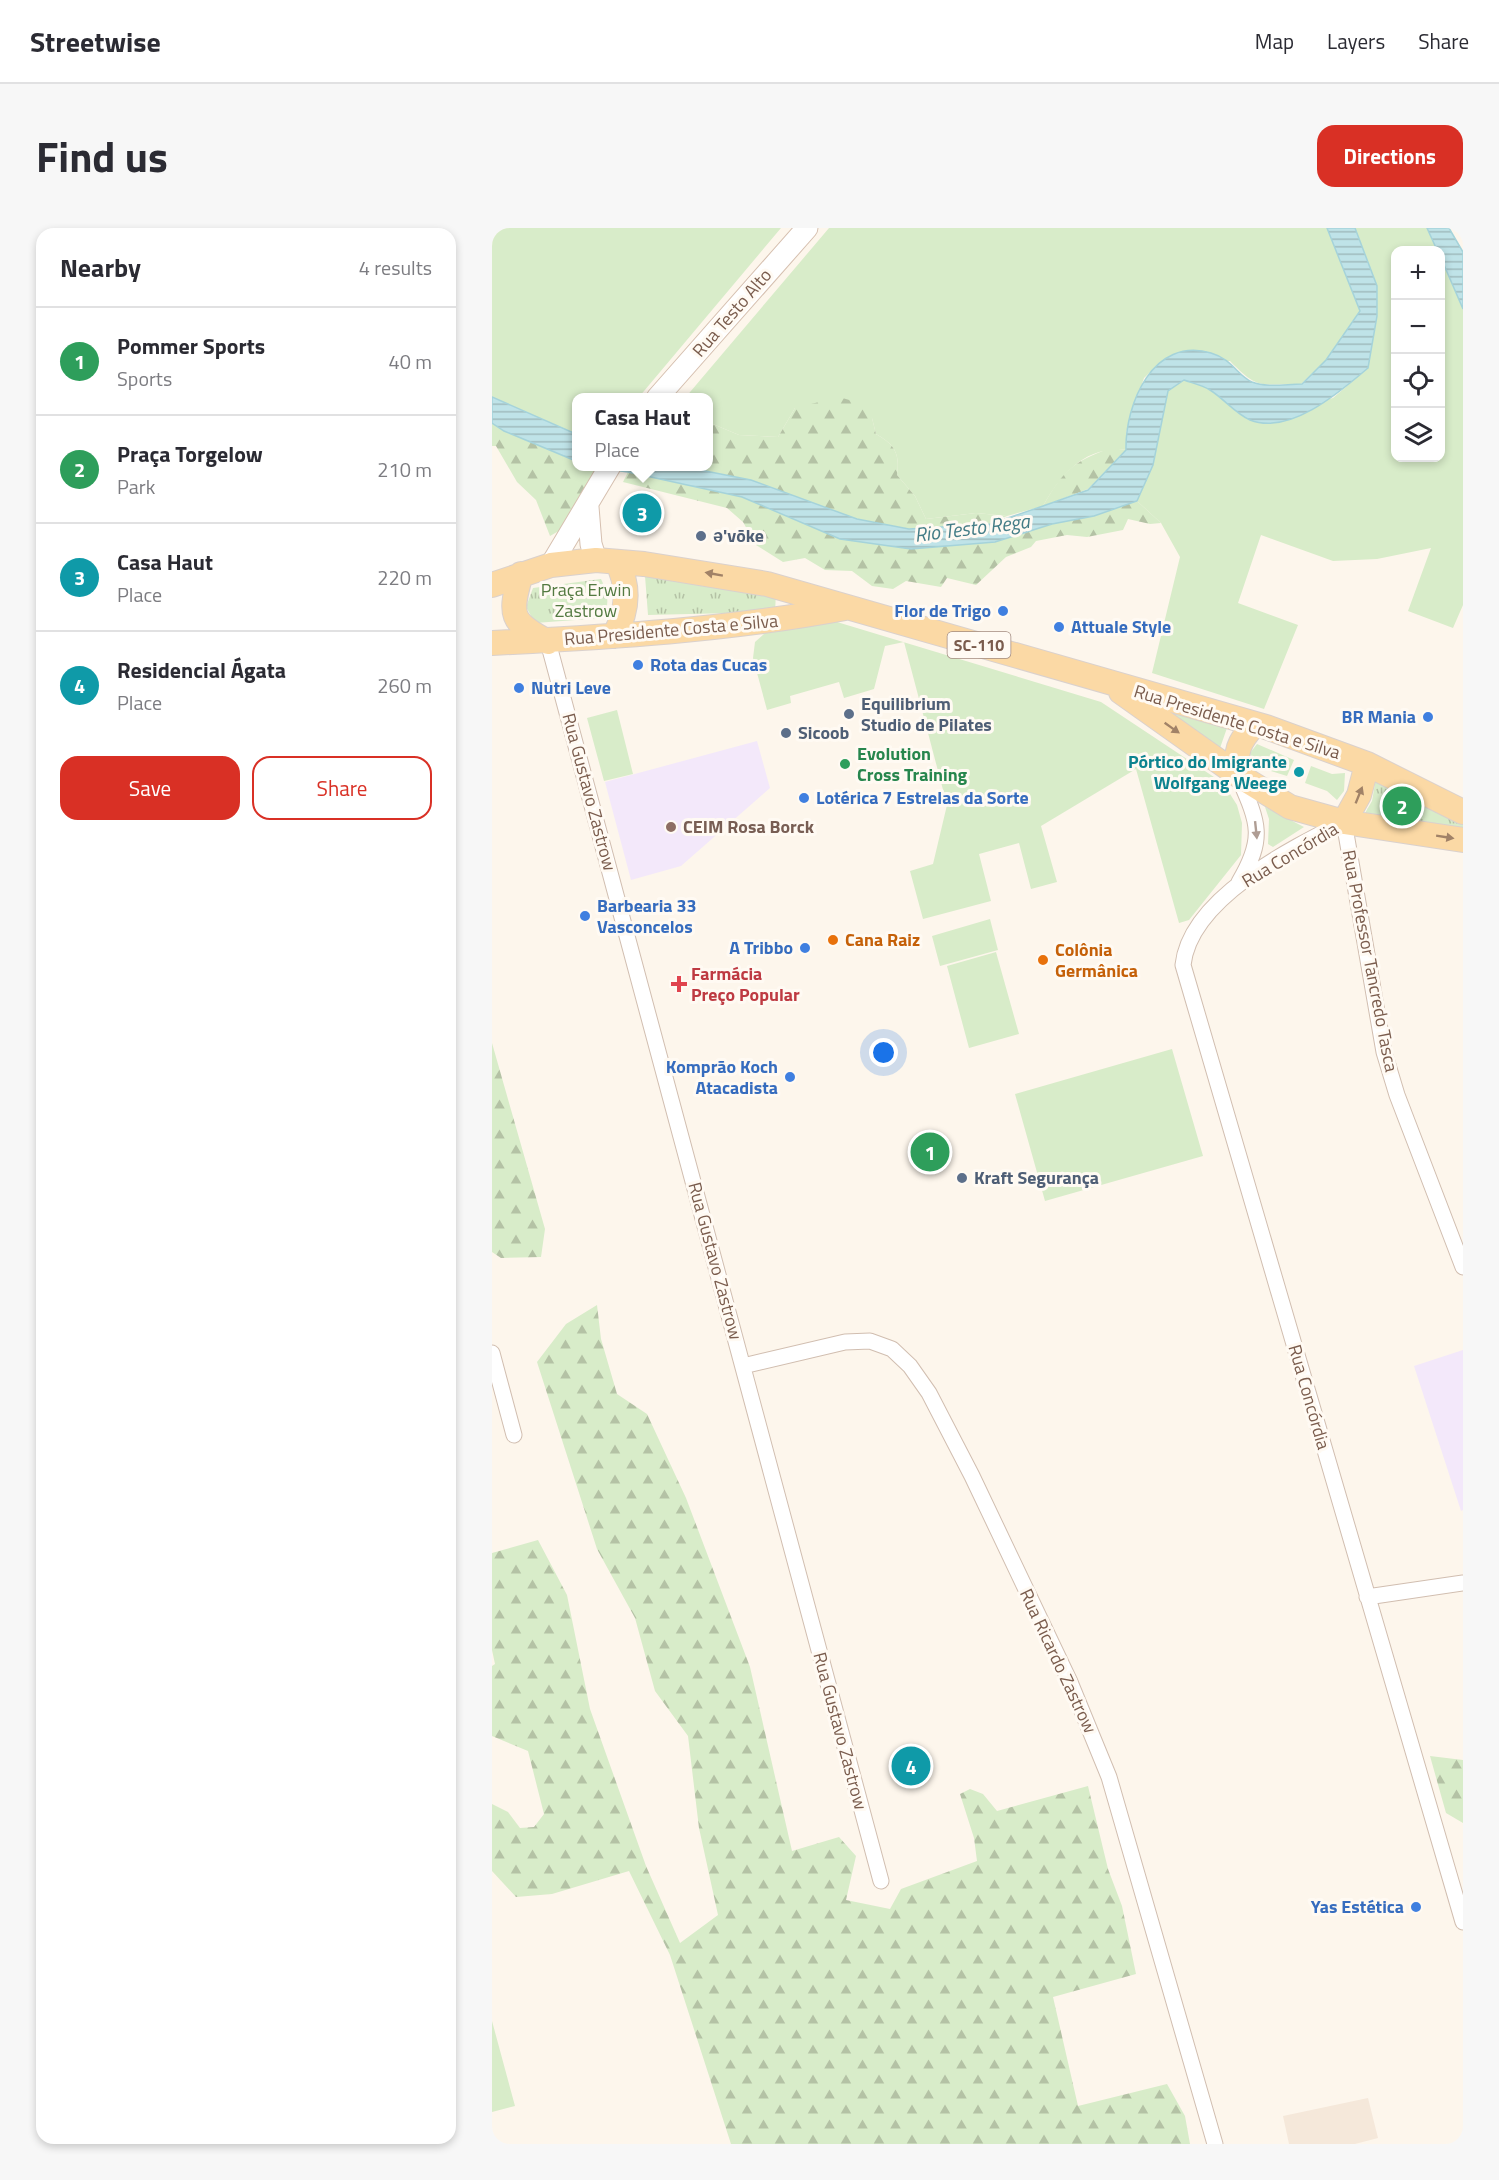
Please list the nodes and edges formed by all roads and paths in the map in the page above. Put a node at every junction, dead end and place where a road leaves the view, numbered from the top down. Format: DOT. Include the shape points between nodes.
graph roads {
  1 [pos="807,228"];
  2 [pos="661,393"];
  3 [pos="607,471"];
  4 [pos="588,507"];
  5 [pos="606,561"];
  6 [pos="551,565"];
  7 [pos="521,574"];
  8 [pos="492,585"];
  9 [pos="850,607"];
  10 [pos="614,636"];
  11 [pos="548,642"];
  12 [pos="492,643"];
  13 [pos="1107,682"];
  14 [pos="1254,725"];
  15 [pos="1367,764"];
  16 [pos="1238,775"];
  17 [pos="1463,812"];
  18 [pos="1344,822"];
  19 [pos="1463,840"];
  20 [pos="1235,887"];
  21 [pos="1463,1267"];
  22 [pos="492,1353"];
  23 [pos="743,1366"];
  24 [pos="514,1435"];
  25 [pos="1463,1583"];
  26 [pos="1367,1597"];
  27 [pos="881,1881"];
  28 [pos="1463,1922"];
  29 [pos="1215,2144"];
  1 -- 2 [label="main road, Rua Testo Alto"];
  3 -- 4 [label="main road"];
  4 -- 5 [label="main road" via="591,544"];
  4 -- 6 [label="main road"];
  5 -- 6 [label="main road, Rua Presidente Costa e Silva / SC-110"];
  9 -- 5 [label="main road, Rua Presidente Costa e Silva / SC-110, one-way" via="767,584 692,570"];
  5 -- 10 [label="main road" via="623,575 626,603"];
  6 -- 7 [label="main road, Rua Presidente Costa e Silva / SC-110"];
  7 -- 8 [label="main road, Rua Presidente Costa e Silva / SC-110"];
  7 -- 11 [label="main road" via="514,596 514,613 523,629"];
  9 -- 10 [label="main road, Rua Presidente Costa e Silva / SC-110" via="767,622"];
  9 -- 13 [label="main road, Rua Presidente Costa e Silva / SC-110"];
  10 -- 11 [label="main road, Rua Presidente Costa e Silva / SC-110"];
  11 -- 12 [label="main road, Rua Presidente Costa e Silva / SC-110"];
  11 -- 23 [label="street, Rua Gustavo Zastrow"];
  13 -- 14 [label="main road, Rua Presidente Costa e Silva / SC-110"];
  13 -- 16 [label="main road, Rua Presidente Costa e Silva / SC-110, one-way"];
  14 -- 15 [label="main road, Rua Presidente Costa e Silva / SC-110"];
  14 -- 16 [label="main road" via="1238,746"];
  15 -- 17 [label="main road, Rua Presidente Costa e Silva / SC-110"];
  18 -- 15 [label="main road, one-way" via="1359,795"];
  16 -- 18 [label="main road, Rua Presidente Costa e Silva / SC-110" via="1290,807"];
  16 -- 20 [label="street, Rua Concórdia, one-way" via="1251,805 1257,843 1253,858"];
  18 -- 19 [label="main road, Rua Presidente Costa e Silva / SC-110, one-way"];
  18 -- 20 [label="street, Rua Concórdia" via="1281,856"];
  18 -- 21 [label="street, Rua Professor Tancredo Tasca" via="1384,1052"];
  20 -- 26 [label="street, Rua Concórdia" via="1190,937 1183,965"];
  22 -- 24 [label="street"];
  23 -- 27 [label="street, Rua Gustavo Zastrow"];
  23 -- 29 [label="street, Rua Ricardo Zastrow" via="845,1342 870,1341 892,1349 929,1393 1065,1672 1109,1777"];
  25 -- 26 [label="street"];
  26 -- 28 [label="street, Rua Concórdia"];
}
